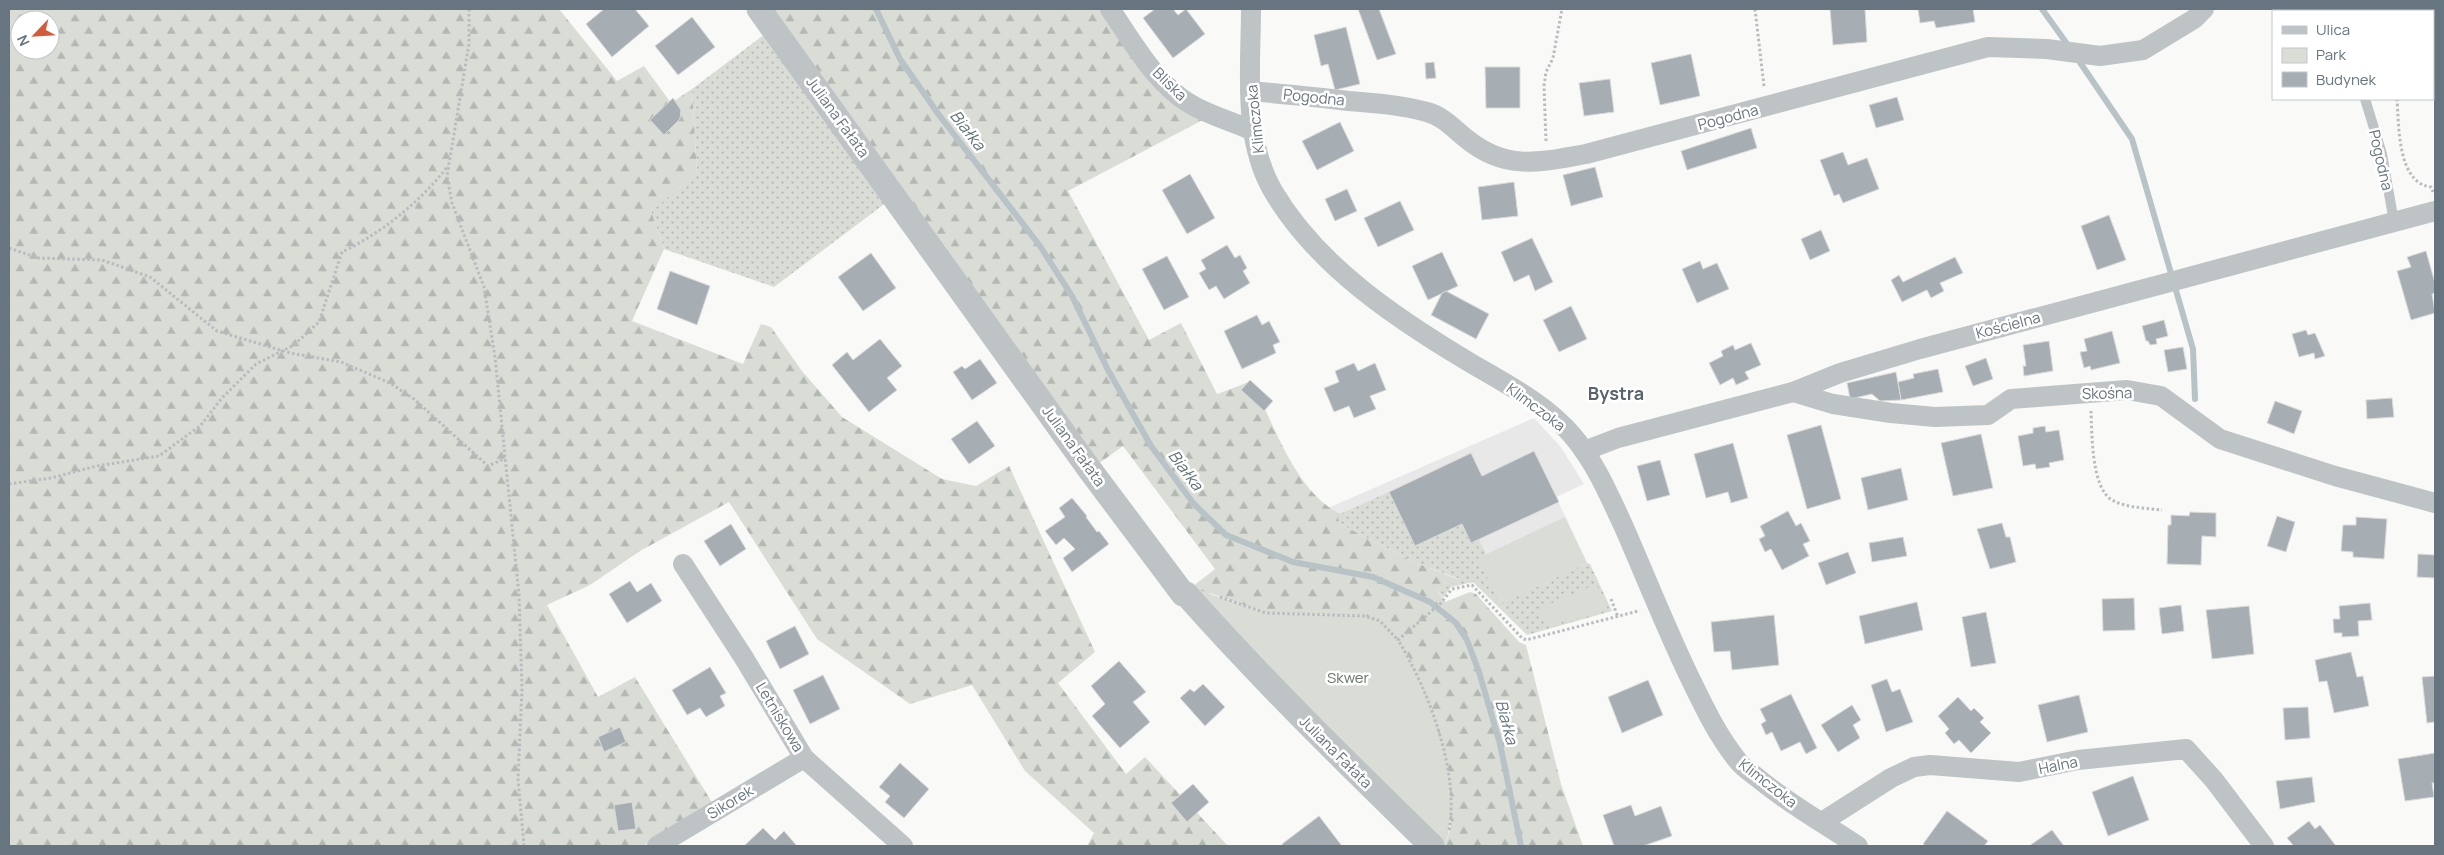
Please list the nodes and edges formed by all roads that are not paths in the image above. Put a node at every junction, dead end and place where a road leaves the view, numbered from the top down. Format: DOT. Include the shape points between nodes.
graph roads {
  1 [pos="759,9"];
  2 [pos="1110,9"];
  3 [pos="1251,9"];
  4 [pos="2204,9"];
  5 [pos="1250,91"];
  6 [pos="2365,100"];
  7 [pos="1253,130"];
  8 [pos="2435,211"];
  9 [pos="2394,222"];
  10 [pos="1794,392"];
  11 [pos="1584,451"];
  12 [pos="2435,503"];
  13 [pos="683,564"];
  14 [pos="804,758"];
  15 [pos="1822,822"];
  16 [pos="1440,842"];
  17 [pos="1849,844"];
  18 [pos="657,846"];
  19 [pos="903,846"];
  20 [pos="2264,846"];
  1 -- 16 [label="street, Juliana Fałata" via="1090,470 1183,594 1324,740"];
  2 -- 7 [label="street, Bliska" via="1175,94 1193,106"];
  3 -- 5 [label="street, Klimczoka"];
  4 -- 5 [label="street, Pogodna" via="2194,19 2143,50 2100,56 1988,47 1586,154 1546,161 1496,158 1430,112 1404,106"];
  5 -- 7 [label="street, Klimczoka"];
  6 -- 9 [label="lane, Pogodna" via="2382,154"];
  7 -- 11 [label="street, Klimczoka" via="1260,164 1273,192 1320,250 1365,294 1422,334 1547,411"];
  8 -- 9 [label="street, Kościelna"];
  9 -- 10 [label="street, Kościelna" via="1920,349 1840,373"];
  10 -- 11 [label="street, Kościelna" via="1618,438"];
  10 -- 12 [label="street, Skośna" via="1833,404 1935,417 1988,415 2011,399 2127,390 2161,396 2220,439"];
  11 -- 15 [label="street, Klimczoka" via="1601,476 1708,715 1739,763 1777,794"];
  13 -- 14 [label="street, Letniskowa"];
  14 -- 18 [label="street, Sikorek"];
  14 -- 19 [label="street, Letniskowa"];
  15 -- 17 [label="street, Klimczoka"];
  15 -- 20 [label="street, Halna" via="1914,767 1930,765 2019,772 2078,760 2186,749"];
}
